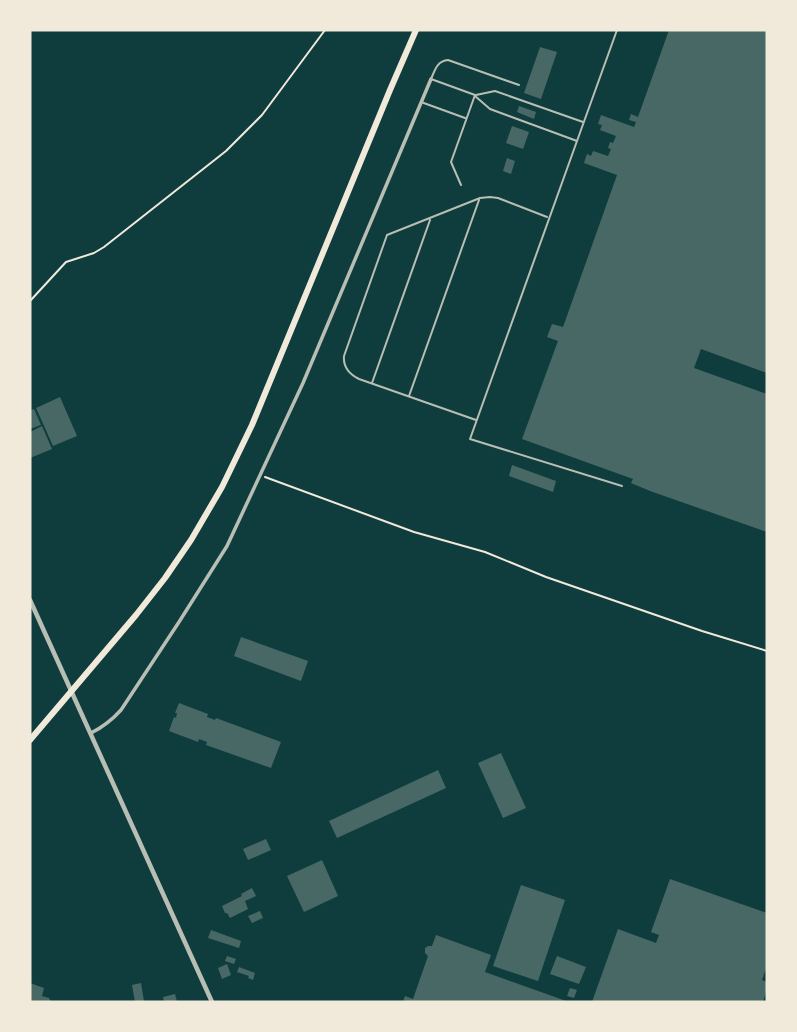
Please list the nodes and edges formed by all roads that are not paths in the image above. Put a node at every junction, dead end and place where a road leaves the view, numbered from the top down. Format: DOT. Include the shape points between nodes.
graph roads {
  1 [pos="416,30"];
  2 [pos="617,30"];
  3 [pos="431,79"];
  4 [pos="519,85"];
  5 [pos="475,95"];
  6 [pos="421,102"];
  7 [pos="466,118"];
  8 [pos="584,122"];
  9 [pos="577,141"];
  10 [pos="461,185"];
  11 [pos="480,198"];
  12 [pos="431,218"];
  13 [pos="549,218"];
  14 [pos="372,384"];
  15 [pos="409,397"];
  16 [pos="477,420"];
  17 [pos="622,486"];
  18 [pos="30,600"];
  19 [pos="91,733"];
  20 [pos="30,740"];
  21 [pos="212,1002"];
  1 -- 20 [label="main road" via="222,487 165,578"];
  2 -- 8 [label="lane"];
  3 -- 4 [label="lane" via="438,64 448,60"];
  3 -- 5 [label="lane"];
  3 -- 6 [label="street"];
  5 -- 7 [label="lane"];
  5 -- 8 [label="lane" via="495,92"];
  5 -- 9 [label="lane" via="490,109"];
  6 -- 7 [label="lane"];
  6 -- 19 [label="street" via="308,370 221,557 121,710"];
  7 -- 10 [label="lane" via="451,162"];
  8 -- 9 [label="lane"];
  9 -- 13 [label="lane"];
  11 -- 12 [label="lane"];
  11 -- 13 [label="lane" via="498,198"];
  11 -- 15 [label="lane"];
  12 -- 14 [label="lane"];
  12 -- 14 [label="lane" via="387,235 352,332 345,366"];
  13 -- 16 [label="lane"];
  14 -- 15 [label="lane"];
  15 -- 16 [label="lane"];
  16 -- 17 [label="lane" via="470,439"];
  18 -- 19 [label="street"];
  19 -- 21 [label="street"];
}
